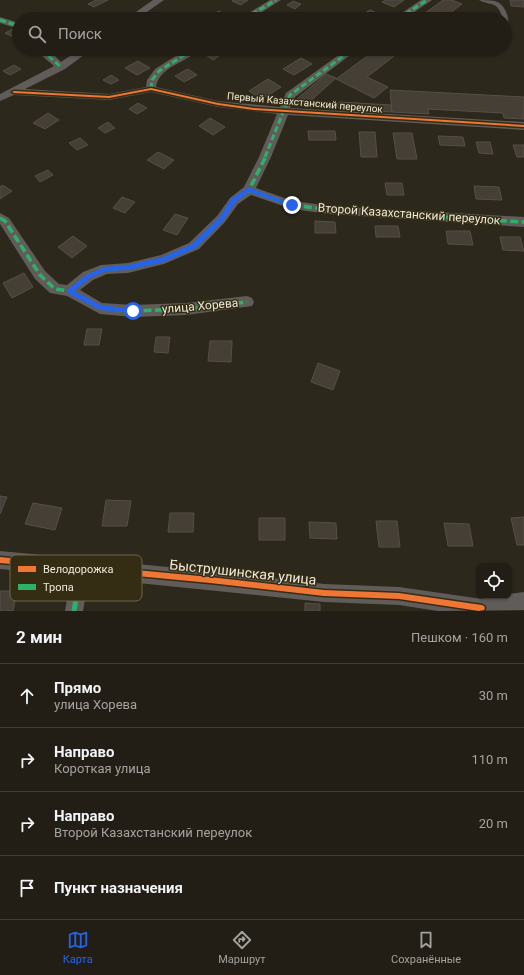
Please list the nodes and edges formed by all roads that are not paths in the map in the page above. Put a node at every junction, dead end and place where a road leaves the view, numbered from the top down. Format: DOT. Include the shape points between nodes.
graph roads {
  1 [pos="159,0"];
  2 [pos="276,0"];
  3 [pos="426,0"];
  4 [pos="481,0"];
  5 [pos="491,0"];
  6 [pos="141,12"];
  7 [pos="256,12"];
  8 [pos="408,12"];
  9 [pos="503,12"];
  10 [pos="0,20"];
  11 [pos="12,24"];
  12 [pos="48,56"];
  13 [pos="77,56"];
  14 [pos="183,56"];
  15 [pos="343,56"];
  16 [pos="61,67"];
  17 [pos="151,89"];
  18 [pos="14,92"];
  19 [pos="0,98"];
  20 [pos="283,112"];
  21 [pos="524,126"];
  22 [pos="249,190"];
  23 [pos="0,218"];
  24 [pos="524,222"];
  25 [pos="70,291"];
  26 [pos="247,302"];
  27 [pos="0,560"];
  28 [pos="10,561"];
  29 [pos="142,574"];
  30 [pos="524,600"];
  31 [pos="76,601"];
  32 [pos="480,610"];
  33 [pos="74,611"];
  1 -- 6 [label="street"];
  2 -- 7 [label="street"];
  3 -- 8 [label="street"];
  4 -- 5 [label="lane"];
  5 -- 9 [label="lane" via="498,3"];
  10 -- 11 [label="street"];
  12 -- 16 [label="street"];
  13 -- 16 [label="street"];
  14 -- 17 [label="street" via="159,71 152,80"];
  15 -- 20 [label="street" via="290,95"];
  16 -- 18 [label="street"];
  17 -- 18 [label="street, Первый Казахстанский переулок" via="109,97"];
  17 -- 20 [label="street, Первый Казахстанский переулок" via="218,104"];
  18 -- 19 [label="street"];
  20 -- 21 [label="street, Первый Казахстанский переулок"];
  20 -- 22 [label="street"];
  22 -- 24 [label="street, Второй Казахстанский переулок" via="292,205 330,210"];
  22 -- 25 [label="street" via="234,201 221,219 194,246 164,259 128,268 106,269 88,276"];
  23 -- 25 [label="street, улица Хорева" via="5,221 40,275 55,289"];
  25 -- 26 [label="street, улица Хорева" via="100,308 133,311 186,310"];
  27 -- 28 [label="street, Быструшинская улица"];
  29 -- 32 [label="street, Быструшинская улица" via="324,593 399,596"];
  30 -- 32 [label="street, Быструшинская улица"];
  31 -- 33 [label="street"];
}
